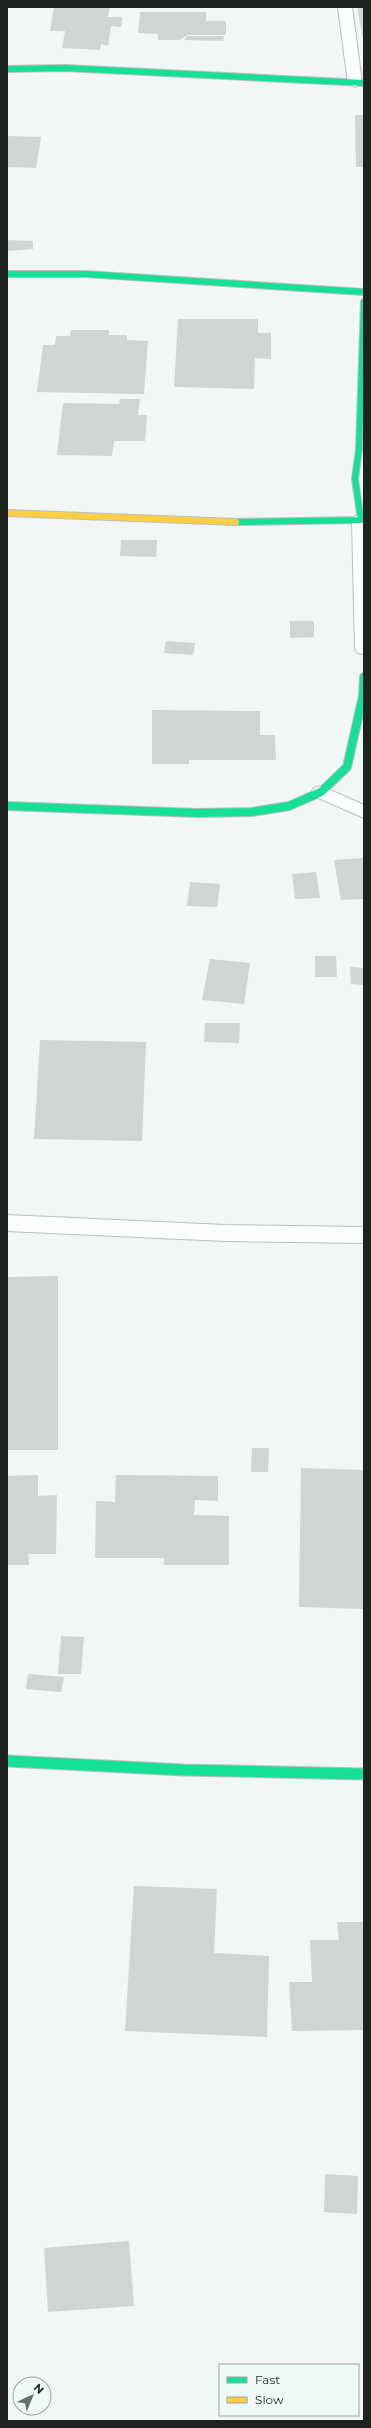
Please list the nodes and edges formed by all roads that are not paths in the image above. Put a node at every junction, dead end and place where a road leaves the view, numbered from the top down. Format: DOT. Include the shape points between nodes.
graph roads {
  1 [pos="345,7"];
  2 [pos="7,69"];
  3 [pos="360,83"];
  4 [pos="7,274"];
  5 [pos="364,292"];
  6 [pos="364,302"];
  7 [pos="7,513"];
  8 [pos="361,520"];
  9 [pos="364,649"];
  10 [pos="364,677"];
  11 [pos="322,792"];
  12 [pos="7,806"];
  13 [pos="364,812"];
  14 [pos="7,1223"];
  15 [pos="364,1235"];
  16 [pos="7,1761"];
  17 [pos="364,1774"];
  1 -- 3 [label="street"];
  2 -- 3 [label="street" via="73,69"];
  4 -- 5 [label="street" via="85,274"];
  6 -- 8 [label="street" via="359,448 355,479"];
  7 -- 8 [label="street" via="239,523"];
  8 -- 9 [label="street"];
  10 -- 11 [label="street" via="363,696 347,767"];
  11 -- 12 [label="street" via="289,806 252,812 198,813"];
  11 -- 13 [label="street"];
  14 -- 15 [label="street" via="225,1233"];
  16 -- 17 [label="street" via="183,1770"];
}
